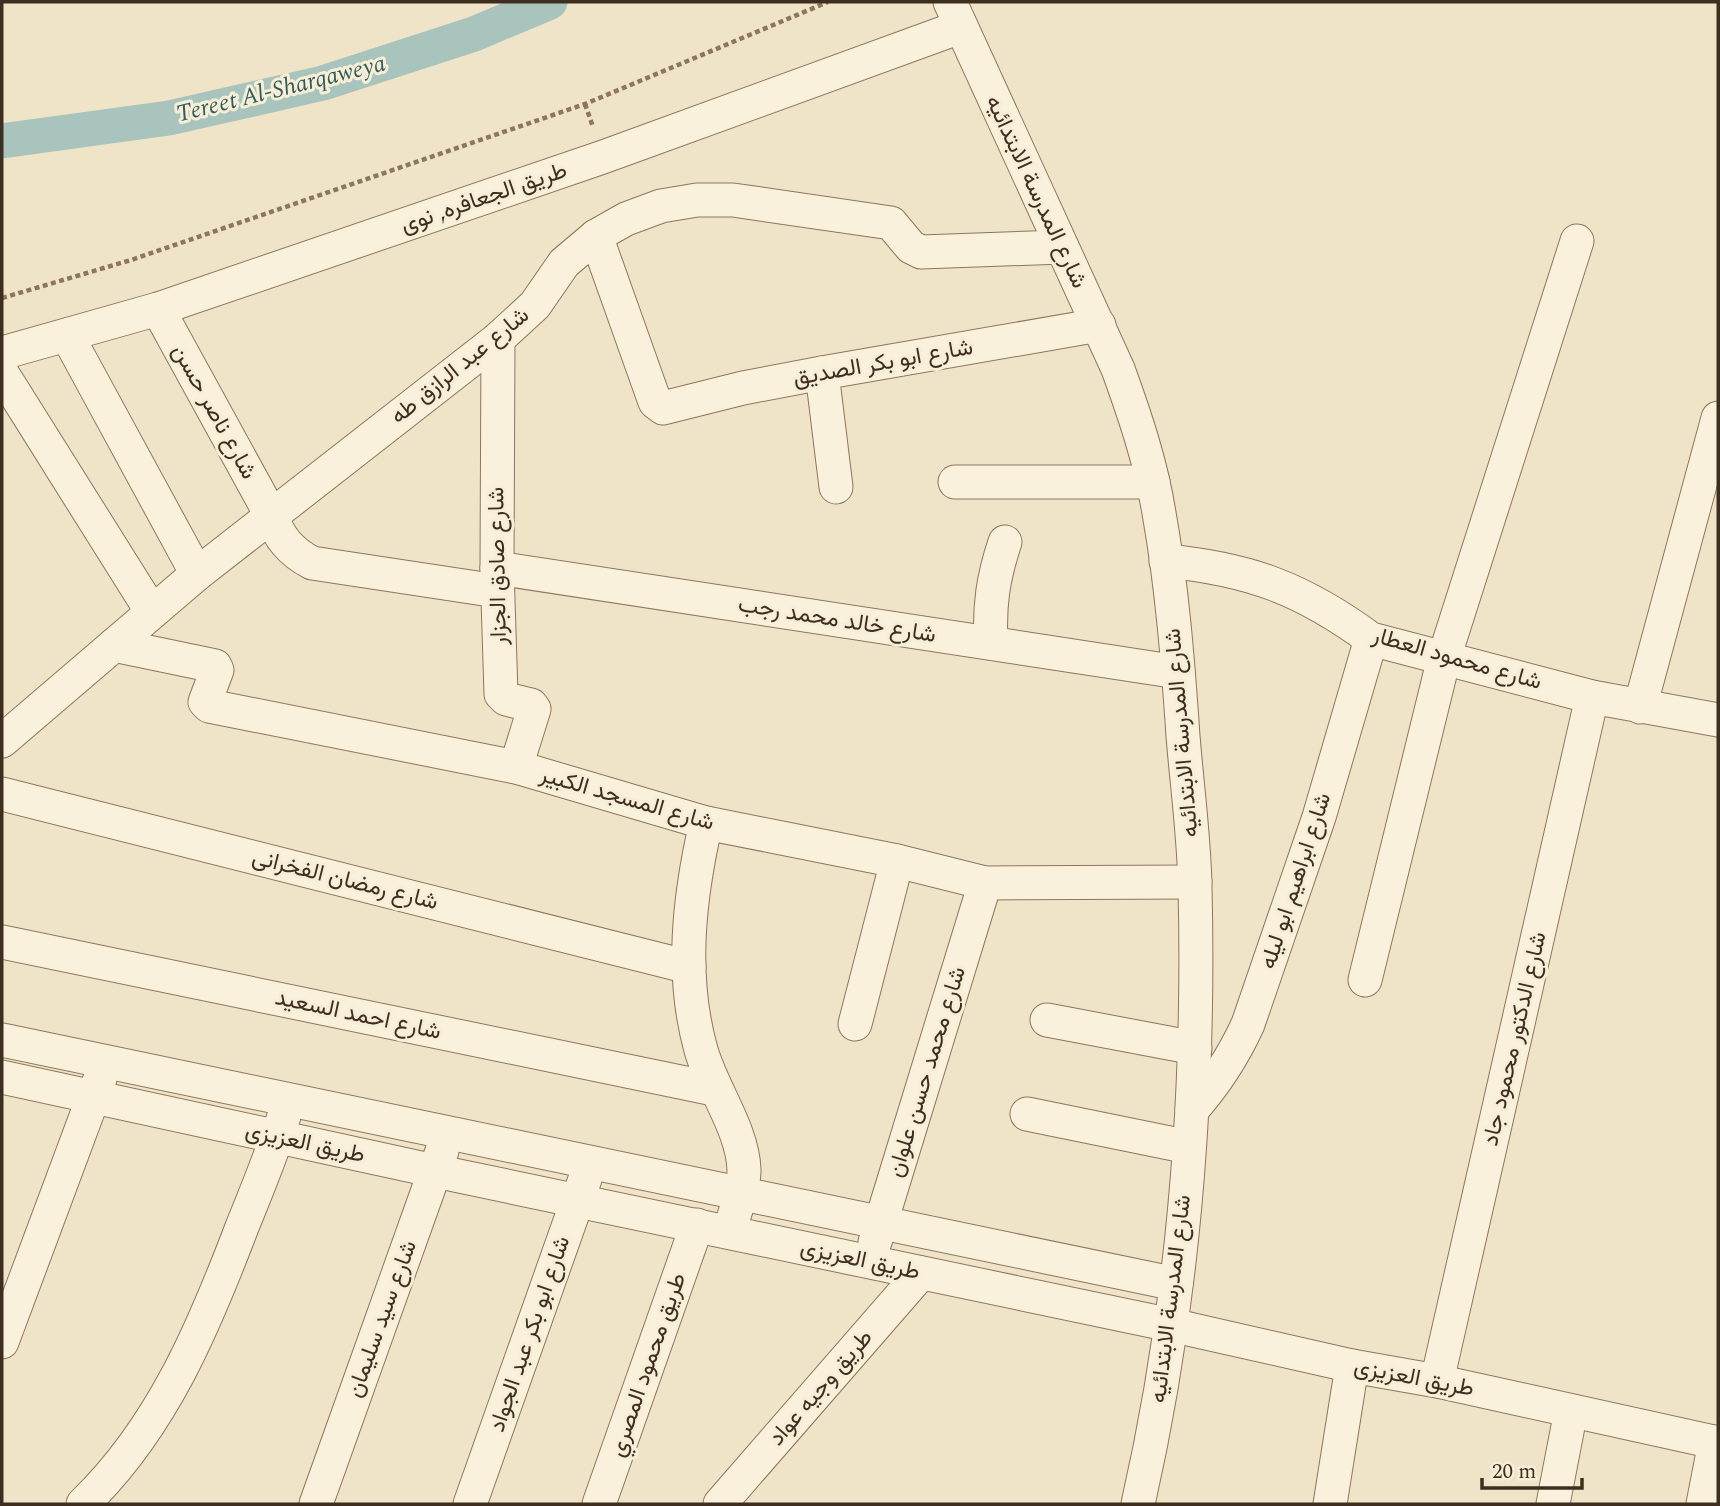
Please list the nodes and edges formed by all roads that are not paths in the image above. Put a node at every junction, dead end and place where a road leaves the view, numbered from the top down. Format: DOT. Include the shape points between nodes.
graph roads {
  1 [pos="955,15"];
  2 [pos="596,236"];
  3 [pos="1577,241"];
  4 [pos="1062,247"];
  5 [pos="158,309"];
  6 [pos="1099,325"];
  7 [pos="67,335"];
  8 [pos="498,339"];
  9 [pos="2,353"];
  10 [pos="2,373"];
  11 [pos="822,373"];
  12 [pos="1718,418"];
  13 [pos="955,482"];
  14 [pos="1153,482"];
  15 [pos="836,487"];
  16 [pos="271,515"];
  17 [pos="1005,542"];
  18 [pos="1166,561"];
  19 [pos="197,574"];
  20 [pos="497,580"];
  21 [pos="152,612"];
  22 [pos="1371,639"];
  23 [pos="990,643"];
  24 [pos="114,645"];
  25 [pos="1444,658"];
  26 [pos="1178,672"];
  27 [pos="1592,697"];
  28 [pos="1640,707"];
  29 [pos="1718,720"];
  30 [pos="6,728"];
  31 [pos="516,767"];
  32 [pos="2,794"];
  33 [pos="706,823"];
  34 [pos="897,861"];
  35 [pos="985,883"];
  36 [pos="1195,883"];
  37 [pos="2,942"];
  38 [pos="689,967"];
  39 [pos="1365,980"];
  40 [pos="1047,1020"];
  41 [pos="855,1024"];
  42 [pos="2,1040"];
  43 [pos="1195,1048"];
  44 [pos="104,1063"];
  45 [pos="2,1077"];
  46 [pos="715,1089"];
  47 [pos="94,1098"];
  48 [pos="289,1101"];
  49 [pos="1192,1110"];
  50 [pos="1027,1114"];
  51 [pos="448,1135"];
  52 [pos="277,1137"];
  53 [pos="1189,1147"];
  54 [pos="590,1164"];
  55 [pos="435,1171"];
  56 [pos="741,1195"];
  57 [pos="577,1200"];
  58 [pos="881,1223"];
  59 [pos="696,1225"];
  60 [pos="730,1232"];
  61 [pos="869,1262"];
  62 [pos="921,1273"];
  63 [pos="1176,1284"];
  64 [pos="1171,1325"];
  65 [pos="2,1342"];
  66 [pos="1352,1366"];
  67 [pos="1437,1381"];
  68 [pos="1571,1411"];
  69 [pos="1716,1443"];
  70 [pos="83,1504"];
  71 [pos="316,1504"];
  72 [pos="470,1504"];
  73 [pos="599,1504"];
  74 [pos="720,1504"];
  75 [pos="1138,1504"];
  76 [pos="1330,1504"];
  77 [pos="1553,1504"];
  78 [pos="1703,1504"];
  1 -- 4 [label="street, شارع المدرسة الابتدائيه"];
  1 -- 5 [label="street, طريق الجعافره, نوى" via="603,157"];
  2 -- 4 [label="street, شارع عبد الرازق طه" via="660,206 733,200 891,223 921,252"];
  2 -- 8 [label="street, شارع عبد الرازق طه" via="564,262 535,304"];
  2 -- 11 [label="street, شارع ابو بكر الصديق" via="655,402 663,408"];
  3 -- 25 [label="street"];
  4 -- 6 [label="street, شارع المدرسة الابتدائيه"];
  5 -- 7 [label="street, طريق الجعافره, نوى"];
  5 -- 16 [label="street, شارع ناصر حسن"];
  6 -- 11 [label="street, شارع ابو بكر الصديق"];
  6 -- 14 [label="street, شارع المدرسة الابتدائيه" via="1135,416"];
  7 -- 9 [label="street, طريق الجعافره, نوى"];
  7 -- 19 [label="street"];
  8 -- 16 [label="street, شارع عبد الرازق طه"];
  8 -- 20 [label="street, شارع صادق الجزار"];
  10 -- 21 [label="street"];
  11 -- 15 [label="street"];
  12 -- 28 [label="street"];
  13 -- 14 [label="street"];
  14 -- 18 [label="street, شارع المدرسة الابتدائيه"];
  16 -- 19 [label="street, شارع عبد الرازق طه"];
  16 -- 20 [label="street, شارع ناصر حسن" via="285,544 312,564"];
  17 -- 23 [label="street" via="994,574"];
  18 -- 22 [label="street, شارع محمود العطار" via="1206,565 1277,583 1321,605"];
  18 -- 26 [label="street, شارع المدرسة الابتدائيه"];
  19 -- 21 [label="street, شارع عبد الرازق طه"];
  20 -- 23 [label="street, شارع خالد محمد رجب"];
  20 -- 31 [label="street, شارع صادق الجزار" via="501,694 534,709"];
  21 -- 24 [label="street, شارع عبد الرازق طه"];
  22 -- 25 [label="street, شارع محمود العطار"];
  22 -- 49 [label="street, شارع ابراهيم ابو ليله" via="1319,817 1248,1024 1234,1056"];
  23 -- 26 [label="street, شارع خالد محمد رجب"];
  24 -- 30 [label="street, شارع عبد الرازق طه"];
  24 -- 31 [label="street, شارع المسجد الكبير" via="215,666 205,702 209,706"];
  25 -- 27 [label="street, شارع محمود العطار"];
  25 -- 39 [label="street"];
  26 -- 36 [label="street, شارع المدرسة الابتدائيه"];
  27 -- 28 [label="street, شارع محمود العطار"];
  27 -- 67 [label="street, شارع الدكتور محمود جاد"];
  28 -- 29 [label="street, شارع محمود العطار"];
  31 -- 33 [label="street, شارع المسجد الكبير"];
  32 -- 38 [label="street, شارع رمضان الفخرانى"];
  33 -- 34 [label="street, شارع المسجد الكبير"];
  33 -- 38 [label="street" via="690,917"];
  34 -- 35 [label="street, شارع المسجد الكبير"];
  34 -- 41 [label="street"];
  35 -- 36 [label="street, شارع المسجد الكبير"];
  35 -- 58 [label="street, شارع محمد حسن علوان"];
  36 -- 43 [label="street, شارع المدرسة الابتدائيه"];
  37 -- 46 [label="street, شارع احمد السعيد"];
  38 -- 46 [label="street" via="692,1009"];
  40 -- 43 [label="street"];
  42 -- 44 [label="street, طريق العزيزى"];
  43 -- 49 [label="street, شارع المدرسة الابتدائيه"];
  44 -- 47 [label="street"];
  44 -- 48 [label="street, طريق العزيزى"];
  45 -- 47 [label="street, طريق العزيزى"];
  46 -- 56 [label="street" via="738,1136 744,1172"];
  47 -- 52 [label="street, طريق العزيزى"];
  47 -- 65 [label="street"];
  48 -- 51 [label="street, طريق العزيزى"];
  48 -- 52 [label="street"];
  49 -- 53 [label="street, شارع المدرسة الابتدائيه"];
  50 -- 53 [label="street"];
  51 -- 54 [label="street, طريق العزيزى"];
  51 -- 55 [label="street, شارع سيد سليمان"];
  52 -- 55 [label="street, طريق العزيزى"];
  52 -- 70 [label="street" via="213,1305 165,1402 106,1483"];
  53 -- 63 [label="street, شارع المدرسة الابتدائيه"];
  54 -- 56 [label="street, طريق العزيزى"];
  54 -- 57 [label="street, شارع ابو بكر عبد الجواد"];
  55 -- 57 [label="street, طريق العزيزى"];
  55 -- 71 [label="street, شارع سيد سليمان"];
  56 -- 58 [label="street, طريق العزيزى"];
  56 -- 60 [label="street"];
  57 -- 59 [label="street, طريق العزيزى"];
  57 -- 72 [label="street, شارع ابو بكر عبد الجواد"];
  58 -- 61 [label="street, شارع محمد حسن علوان"];
  58 -- 63 [label="street, طريق العزيزى"];
  59 -- 60 [label="street, طريق العزيزى"];
  59 -- 73 [label="street, طريق محمود المصري"];
  60 -- 61 [label="street, طريق العزيزى"];
  61 -- 62 [label="street, طريق العزيزى"];
  62 -- 64 [label="street, طريق العزيزى"];
  62 -- 74 [label="street, طريق وجيه عواد"];
  63 -- 64 [label="street, شارع المدرسة الابتدائيه"];
  64 -- 66 [label="street, طريق العزيزى"];
  64 -- 75 [label="street, شارع المدرسة الابتدائيه"];
  66 -- 67 [label="street, طريق العزيزى"];
  66 -- 76 [label="street"];
  67 -- 68 [label="street, طريق العزيزى"];
  68 -- 69 [label="street, طريق العزيزى"];
  68 -- 77 [label="street"];
  69 -- 78 [label="street"];
}
